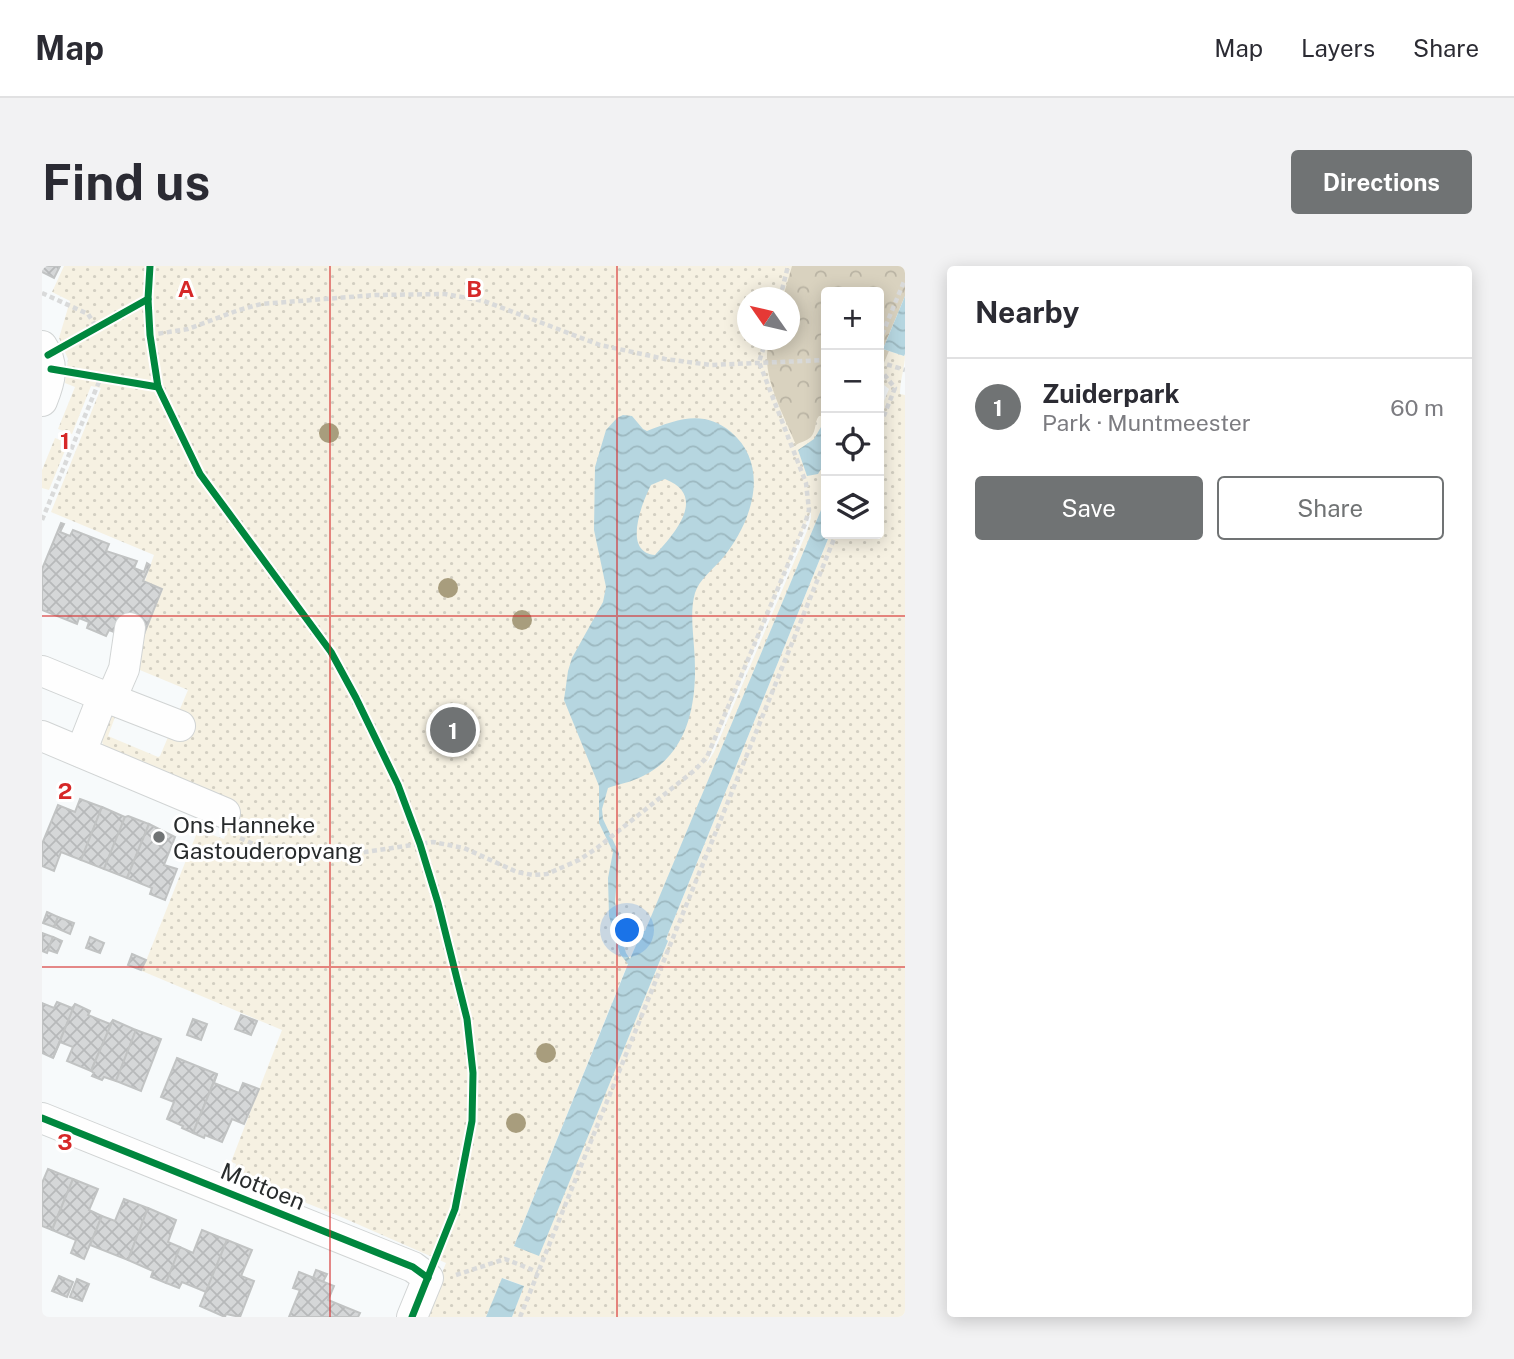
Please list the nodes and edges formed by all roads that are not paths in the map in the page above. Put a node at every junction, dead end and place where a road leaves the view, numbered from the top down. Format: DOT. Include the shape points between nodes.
graph roads {
  1 [pos="47,356"];
  2 [pos="42,401"];
  3 [pos="130,628"];
  4 [pos="42,671"];
  5 [pos="107,698"];
  6 [pos="180,726"];
  7 [pos="42,736"];
  8 [pos="81,752"];
  9 [pos="225,813"];
  10 [pos="42,1118"];
  11 [pos="412,1317"];
  1 -- 2 [label="street" via="49,384"];
  3 -- 5 [label="street" via="124,669"];
  4 -- 5 [label="street"];
  5 -- 6 [label="street"];
  5 -- 8 [label="street"];
  7 -- 8 [label="street"];
  8 -- 9 [label="street"];
  10 -- 11 [label="street, Mottoen" via="413,1267 428,1278"];
}
